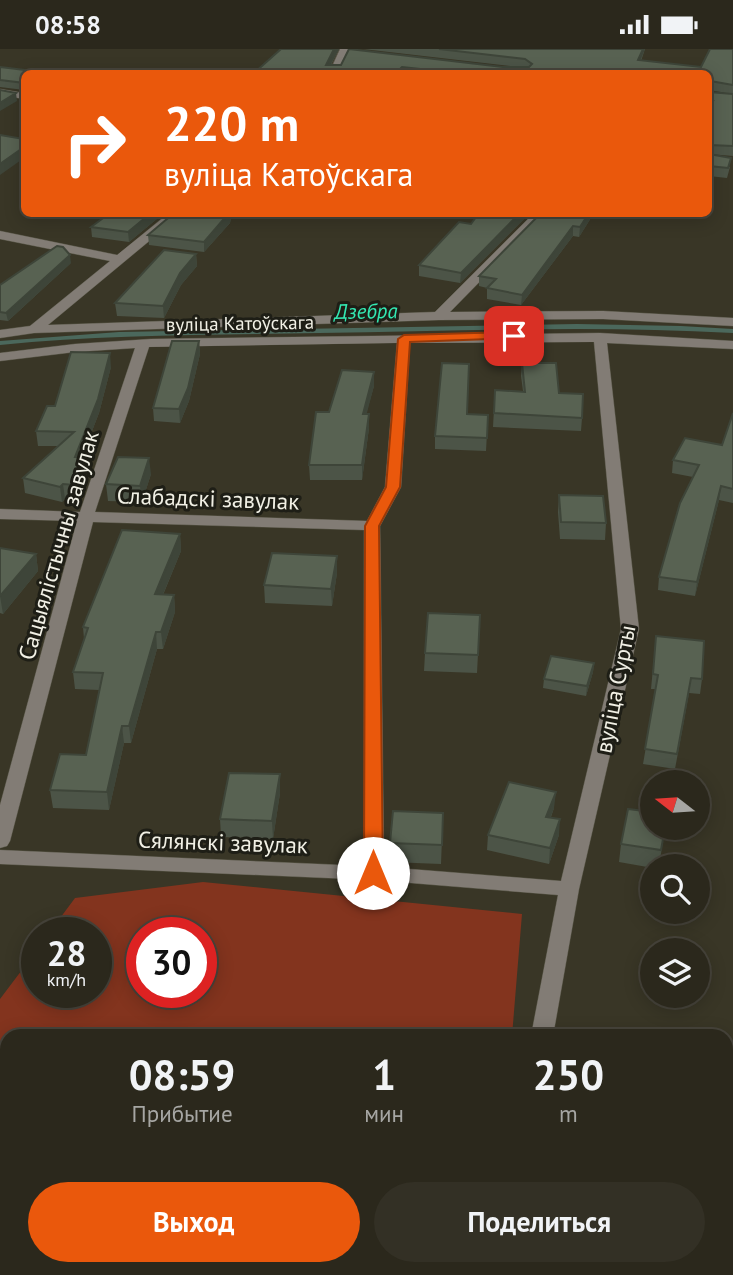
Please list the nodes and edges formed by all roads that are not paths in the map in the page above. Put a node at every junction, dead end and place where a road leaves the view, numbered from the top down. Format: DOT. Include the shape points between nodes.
graph roads {
  1 [pos="345,50"];
  2 [pos="359,54"];
  3 [pos="335,70"];
  4 [pos="0,92"];
  5 [pos="21,96"];
  6 [pos="172,217"];
  7 [pos="537,217"];
  8 [pos="0,235"];
  9 [pos="117,259"];
  10 [pos="439,316"];
  11 [pos="733,322"];
  12 [pos="34,329"];
  13 [pos="0,334"];
  14 [pos="600,337"];
  15 [pos="404,339"];
  16 [pos="143,344"];
  17 [pos="733,345"];
  18 [pos="0,357"];
  19 [pos="0,514"];
  20 [pos="86,517"];
  21 [pos="372,526"];
  22 [pos="0,841"];
  23 [pos="0,857"];
  24 [pos="373,873"];
  25 [pos="569,888"];
  26 [pos="543,1029"];
  1 -- 2 [label="street"];
  1 -- 3 [label="street"];
  4 -- 5 [label="street"];
  6 -- 9 [label="street"];
  7 -- 10 [label="street"];
  8 -- 9 [label="street"];
  9 -- 12 [label="street"];
  10 -- 11 [label="street, вуліца Катоўскага" via="603,315"];
  10 -- 12 [label="street, вуліца Катоўскага"];
  12 -- 13 [label="street, вуліца Катоўскага"];
  14 -- 15 [label="street, вуліца Катоўскага"];
  14 -- 17 [label="street, вуліца Катоўскага"];
  14 -- 25 [label="street, вуліца Сурты" via="630,629"];
  15 -- 16 [label="street, вуліца Катоўскага"];
  15 -- 21 [label="street" via="393,487"];
  16 -- 18 [label="street, вуліца Катоўскага" via="48,349"];
  16 -- 20 [label="street, Сацыялістычны завулак"];
  19 -- 20 [label="street, Слабадскі завулак"];
  20 -- 21 [label="street, Слабадскі завулак"];
  20 -- 22 [label="street, Сацыялістычны завулак"];
  21 -- 24 [label="street"];
  23 -- 24 [label="street, Сялянскі завулак"];
  24 -- 25 [label="street, Сялянскі завулак"];
  25 -- 26 [label="street, вуліца Сурты"];
}
